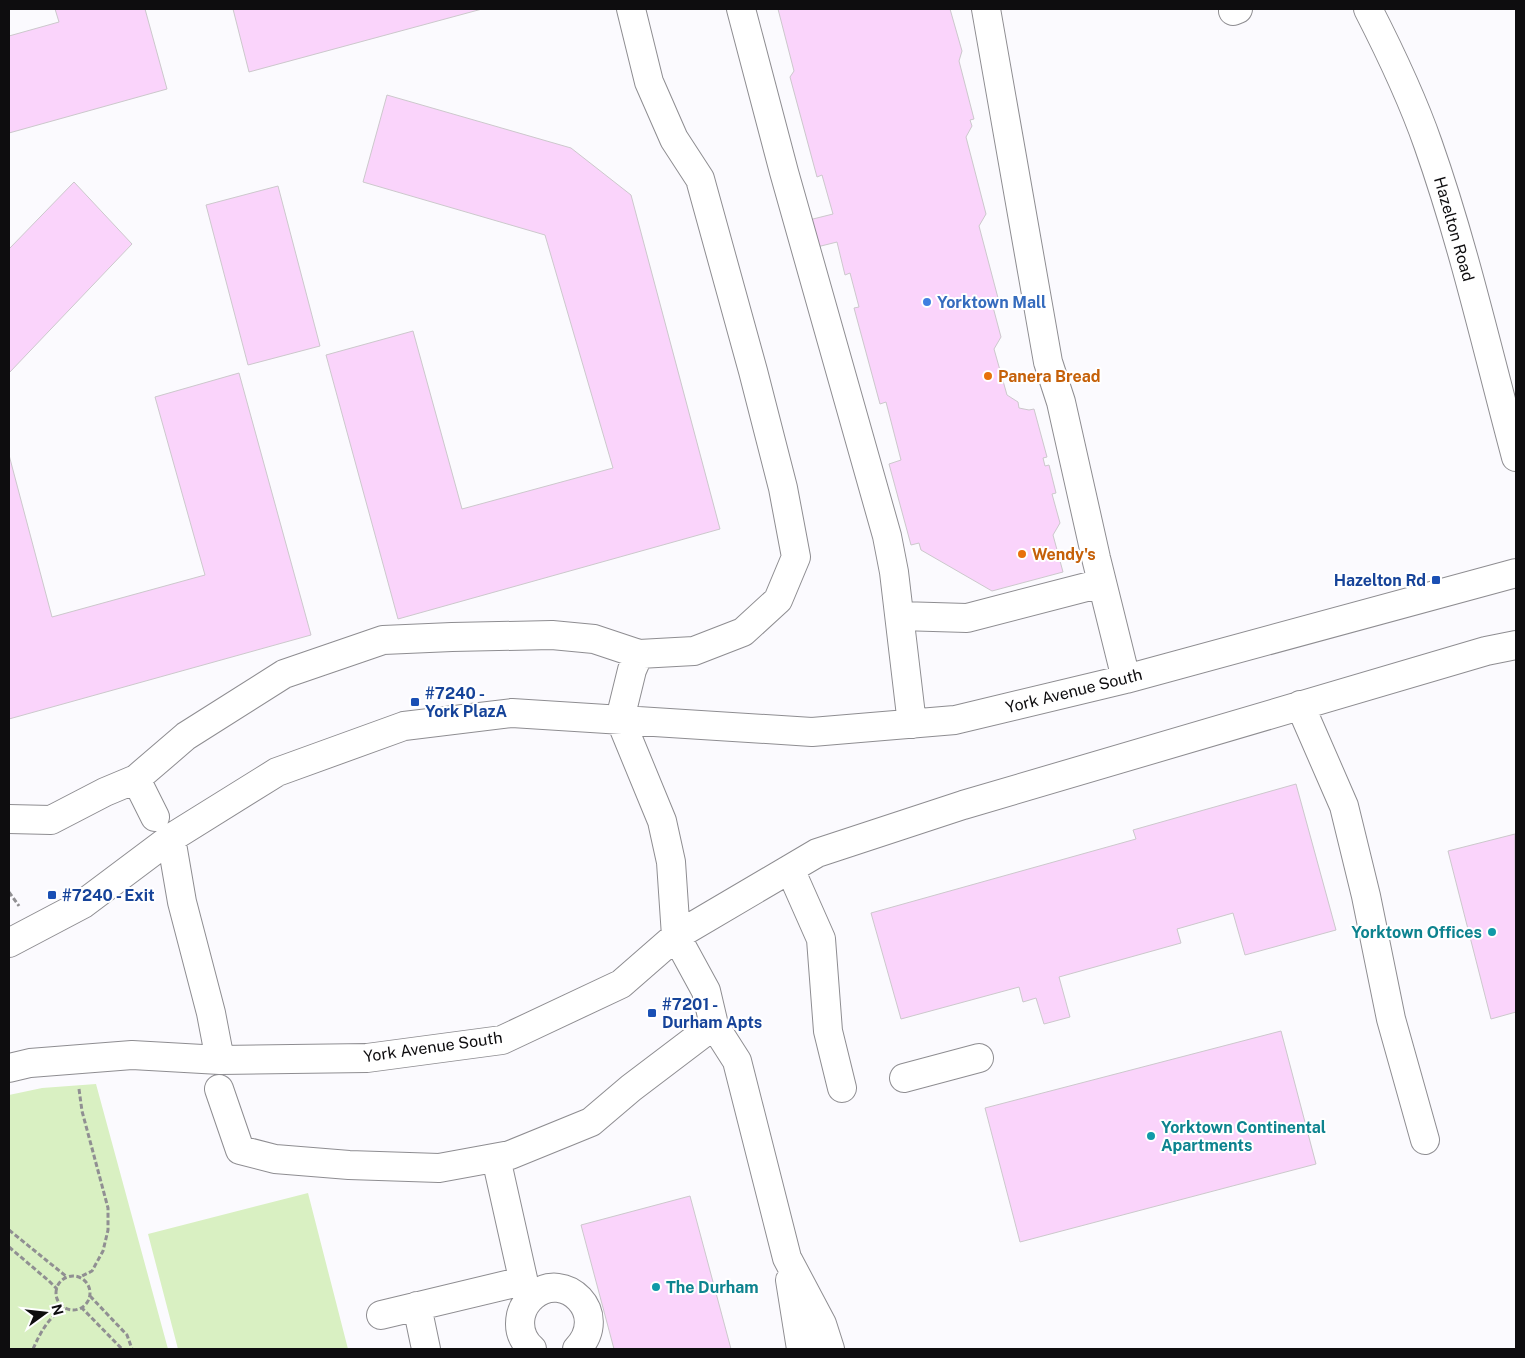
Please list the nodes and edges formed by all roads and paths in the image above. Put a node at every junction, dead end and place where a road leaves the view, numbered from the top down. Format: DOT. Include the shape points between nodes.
graph roads {
  1 [pos="631,9"];
  2 [pos="742,9"];
  3 [pos="986,9"];
  4 [pos="1368,9"];
  5 [pos="1516,457"];
  6 [pos="1516,573"];
  7 [pos="1102,583"];
  8 [pos="900,616"];
  9 [pos="1516,645"];
  10 [pos="639,654"];
  11 [pos="1126,679"];
  12 [pos="1300,705"];
  13 [pos="620,719"];
  14 [pos="912,724"];
  15 [pos="136,779"];
  16 [pos="9,819"];
  17 [pos="163,828"];
  18 [pos="790,869"];
  19 [pos="9,892"];
  20 [pos="21,909"];
  21 [pos="676,936"];
  22 [pos="9,943"];
  23 [pos="714,1025"];
  24 [pos="979,1058"];
  25 [pos="220,1060"];
  26 [pos="9,1068"];
  27 [pos="904,1078"];
  28 [pos="78,1081"];
  29 [pos="842,1088"];
  30 [pos="219,1089"];
  31 [pos="1426,1140"];
  32 [pos="496,1158"];
  33 [pos="9,1230"];
  34 [pos="9,1247"];
  35 [pos="787,1258"];
  36 [pos="67,1277"];
  37 [pos="80,1278"];
  38 [pos="56,1289"];
  39 [pos="525,1291"];
  40 [pos="89,1296"];
  41 [pos="417,1306"];
  42 [pos="64,1307"];
  43 [pos="81,1307"];
  44 [pos="381,1315"];
  45 [pos="33,1349"];
  46 [pos="122,1349"];
  47 [pos="132,1349"];
  48 [pos="426,1349"];
  49 [pos="532,1349"];
  50 [pos="577,1349"];
  51 [pos="801,1349"];
  52 [pos="830,1349"];
  1 -- 10 [label="street" via="649,82 674,138 700,179 753,371 796,557 778,600 743,632 694,651"];
  2 -- 8 [label="street" via="784,172 887,536"];
  3 -- 7 [label="street" via="1048,362 1061,402"];
  4 -- 5 [label="street, Hazelton Road" via="1389,49 1428,143"];
  6 -- 11 [label="street, York Avenue South"];
  7 -- 8 [label="street" via="968,618"];
  7 -- 11 [label="street"];
  8 -- 14 [label="street"];
  9 -- 12 [label="street, York Avenue South"];
  10 -- 13 [label="street"];
  10 -- 15 [label="street" via="594,639 552,635 383,640 284,674 186,736"];
  11 -- 14 [label="street, York Avenue South" via="956,720"];
  12 -- 18 [label="street, York Avenue South" via="954,808 817,853"];
  12 -- 31 [label="street" via="1344,806 1391,1019"];
  13 -- 14 [label="street, York Avenue South" via="812,732"];
  13 -- 17 [label="street, York Avenue South" via="512,713 404,726 278,772"];
  13 -- 21 [label="street" via="662,821 671,862"];
  15 -- 16 [label="street" via="51,820"];
  15 -- 17 [label="street"];
  17 -- 22 [label="street, York Avenue South" via="83,904"];
  17 -- 25 [label="street" via="212,1013"];
  18 -- 21 [label="street, York Avenue South"];
  18 -- 29 [label="street" via="821,938 828,1031"];
  19 -- 20 [label="path"];
  21 -- 23 [label="street" via="706,991"];
  21 -- 25 [label="street, York Avenue South" via="621,984 502,1040 367,1058"];
  23 -- 32 [label="street" via="591,1122"];
  23 -- 35 [label="street" via="737,1061"];
  24 -- 27 [label="street"];
  25 -- 26 [label="street, York Avenue South" via="132,1055 30,1063"];
  28 -- 37 [label="path" via="82,1111 108,1208 108,1230 103,1250 92,1271"];
  30 -- 32 [label="street" via="240,1150 276,1159 438,1168"];
  32 -- 39 [label="street"];
  33 -- 36 [label="path"];
  34 -- 38 [label="path"];
  35 -- 51 [label="street"];
  35 -- 52 [label="street" via="822,1324"];
  36 -- 37 [label="path"];
  36 -- 38 [label="path"];
  37 -- 40 [label="path" via="88,1285"];
  38 -- 42 [label="path"];
  39 -- 41 [label="street"];
  39 -- 49 [label="street" via="521,1333"];
  39 -- 50 [label="street" via="536,1293 559,1288 580,1298 590,1320 589,1331"];
  40 -- 43 [label="path"];
  40 -- 47 [label="path" via="127,1334"];
  41 -- 44 [label="street"];
  41 -- 48 [label="street"];
  42 -- 43 [label="path" via="72,1310"];
  42 -- 45 [label="path" via="46,1323"];
  43 -- 46 [label="path"];
}
